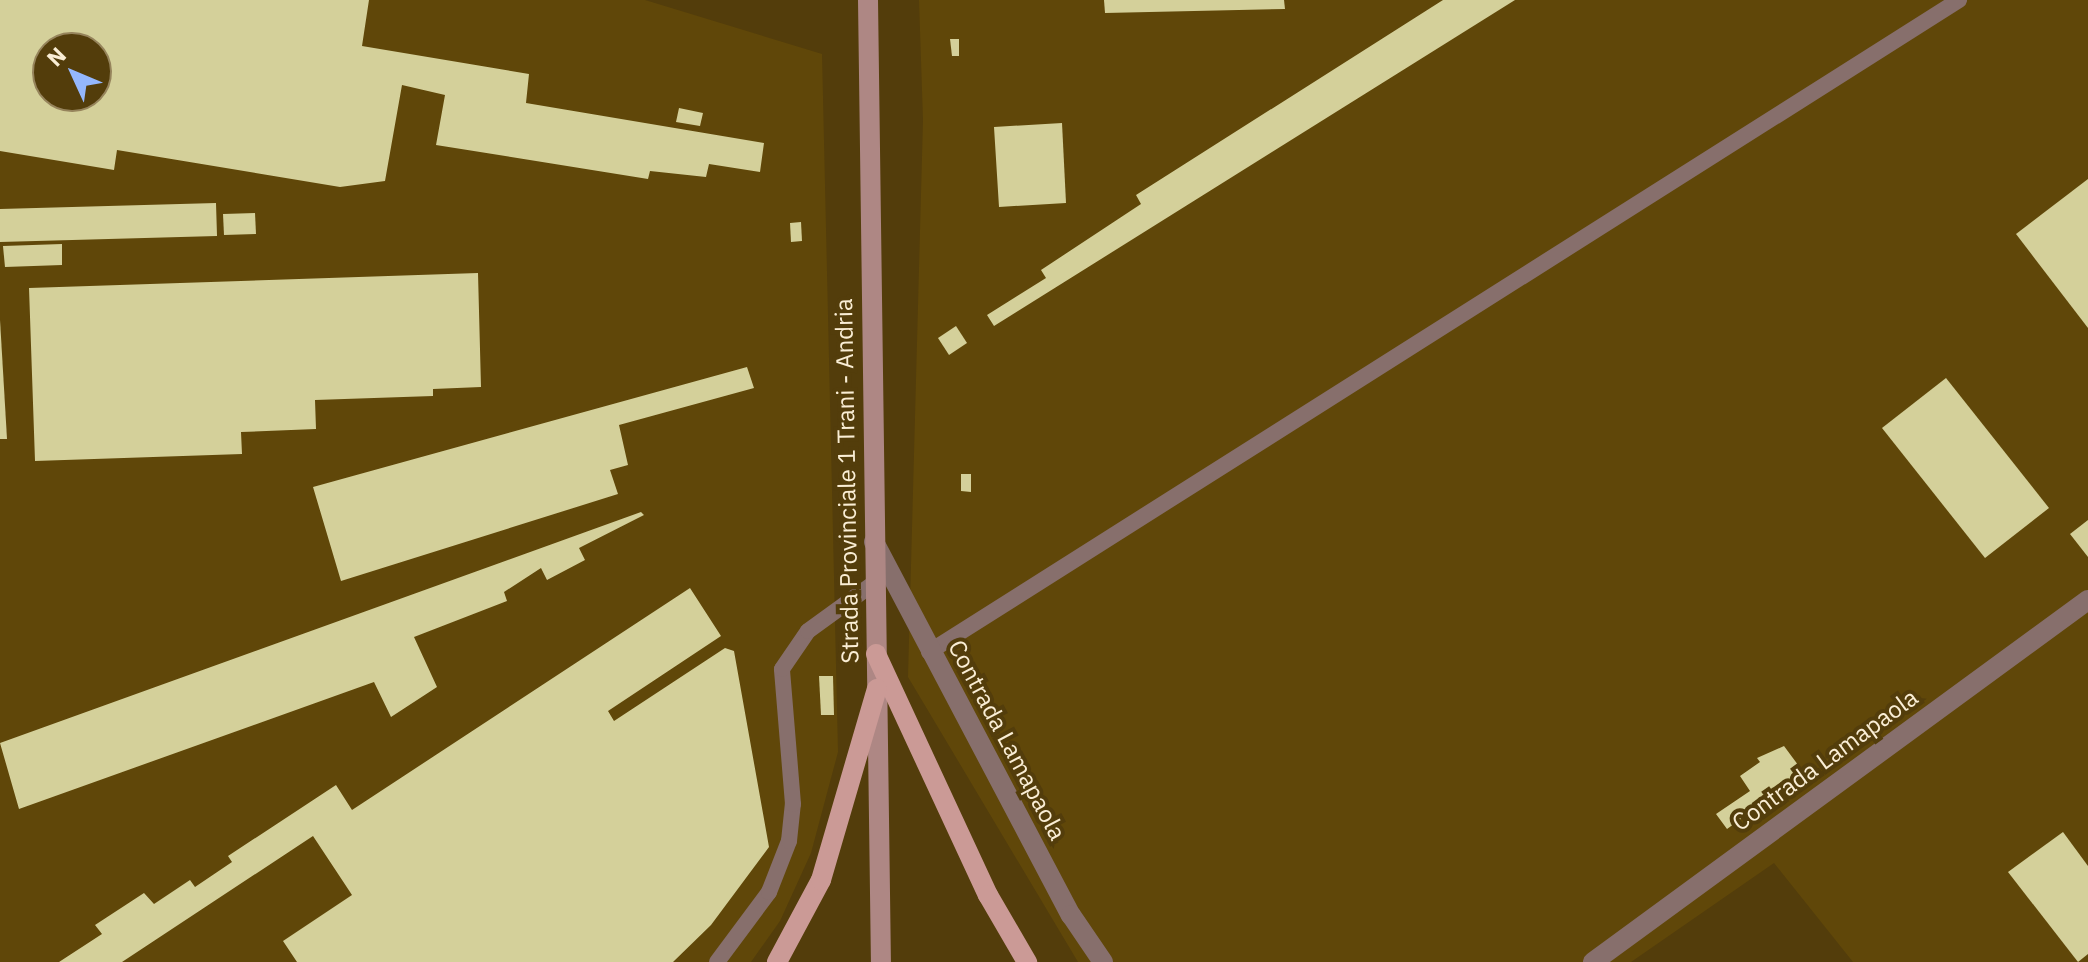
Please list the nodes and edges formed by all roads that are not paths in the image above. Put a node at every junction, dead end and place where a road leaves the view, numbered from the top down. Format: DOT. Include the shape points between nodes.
graph roads {
  1 [pos="868,0"];
  2 [pos="1959,0"];
  3 [pos="872,539"];
  4 [pos="873,584"];
  5 [pos="2088,600"];
  6 [pos="929,652"];
  7 [pos="876,654"];
  8 [pos="877,689"];
  9 [pos="717,962"];
  10 [pos="777,962"];
  11 [pos="881,962"];
  12 [pos="1027,962"];
  13 [pos="1103,962"];
  14 [pos="1593,962"];
  1 -- 3 [label="main road, Strada Provinciale 1 Trani - Andria"];
  2 -- 6 [label="lane"];
  3 -- 4 [label="main road, Strada Provinciale 1 Trani - Andria"];
  3 -- 6 [label="street, Contrada Lamapaola"];
  4 -- 7 [label="main road, Strada Provinciale 1 Trani - Andria"];
  4 -- 9 [label="lane" via="808,631 782,669 793,804 789,841 769,892"];
  5 -- 14 [label="street, Contrada Lamapaola"];
  6 -- 13 [label="street, Contrada Lamapaola" via="1071,915"];
  7 -- 8 [label="main road, Strada Provinciale 1 Trani - Andria"];
  7 -- 12 [label="main road" via="982,883"];
  8 -- 10 [label="main road" via="821,880"];
  8 -- 11 [label="main road, Strada Provinciale 1 Trani - Andria"];
}
